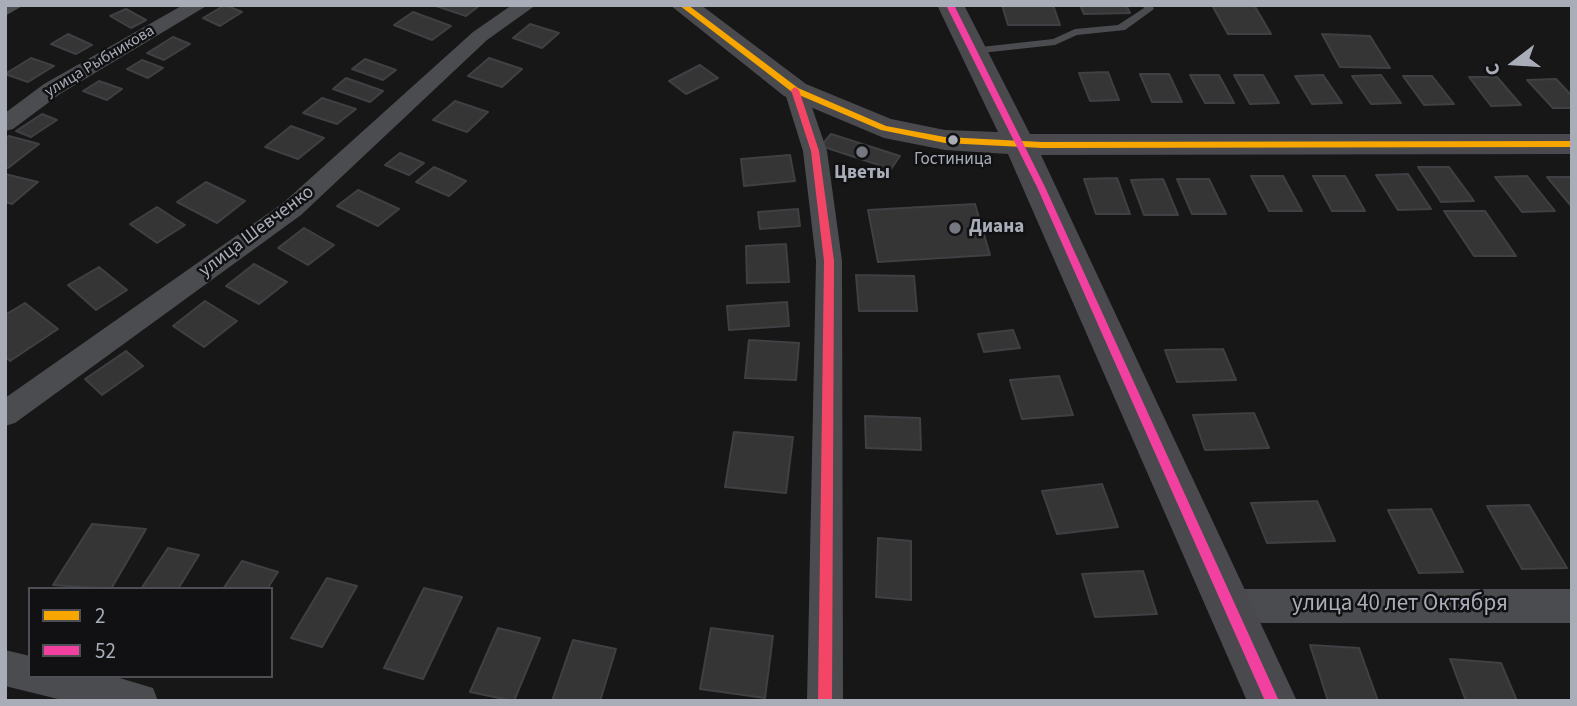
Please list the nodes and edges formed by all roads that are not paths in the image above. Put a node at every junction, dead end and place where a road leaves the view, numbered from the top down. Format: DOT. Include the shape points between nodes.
graph roads {
  1 [pos="14,5"];
  2 [pos="198,5"];
  3 [pos="526,5"];
  4 [pos="683,5"];
  5 [pos="950,5"];
  6 [pos="1147,5"];
  7 [pos="5,10"];
  8 [pos="972,51"];
  9 [pos="795,90"];
  10 [pos="5,124"];
  11 [pos="1572,144"];
  12 [pos="1020,145"];
  13 [pos="5,414"];
  14 [pos="1228,606"];
  15 [pos="1572,606"];
  16 [pos="5,668"];
  17 [pos="28,674"];
  18 [pos="47,678"];
  19 [pos="140,701"];
  20 [pos="825,701"];
  21 [pos="1272,701"];
  1 -- 7 [label="street"];
  2 -- 10 [label="street, улица Рыбникова" via="52,89"];
  3 -- 13 [label="street, улица Шевченко" via="480,36 292,209"];
  4 -- 9 [label="street"];
  5 -- 8 [label="street"];
  6 -- 8 [label="lane" via="1149,9 1121,28 1075,32 1055,42"];
  8 -- 12 [label="street"];
  9 -- 12 [label="street" via="855,118 907,134"];
  9 -- 20 [label="street" via="815,151 829,261"];
  11 -- 12 [label="street"];
  12 -- 14 [label="street"];
  14 -- 15 [label="street, улица 40 лет Октября"];
  14 -- 21 [label="street"];
  16 -- 17 [label="street"];
  18 -- 19 [label="street"];
}
